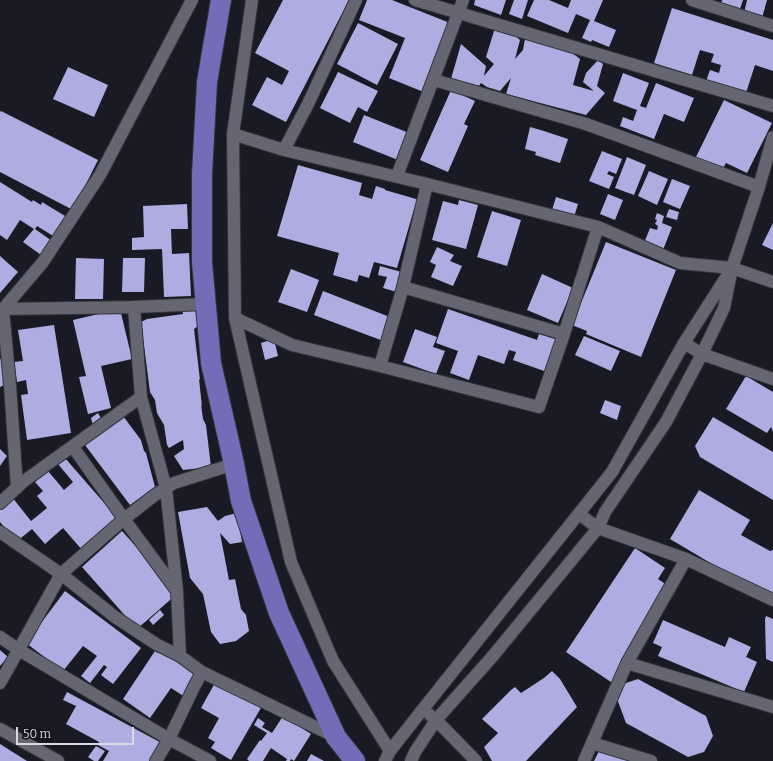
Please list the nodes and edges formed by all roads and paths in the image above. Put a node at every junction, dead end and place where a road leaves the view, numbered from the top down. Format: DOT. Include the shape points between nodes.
graph roads {
  1 [pos="192,0"];
  2 [pos="221,0"];
  3 [pos="252,0"];
  4 [pos="356,0"];
  5 [pos="415,0"];
  6 [pos="463,0"];
  7 [pos="692,0"];
  8 [pos="458,13"];
  9 [pos="773,26"];
  10 [pos="434,80"];
  11 [pos="773,106"];
  12 [pos="233,134"];
  13 [pos="773,137"];
  14 [pos="284,150"];
  15 [pos="397,176"];
  16 [pos="427,184"];
  17 [pos="759,187"];
  18 [pos="598,228"];
  19 [pos="732,268"];
  20 [pos="773,282"];
  21 [pos="403,287"];
  22 [pos="206,304"];
  23 [pos="134,307"];
  24 [pos="1,310"];
  25 [pos="235,318"];
  26 [pos="564,334"];
  27 [pos="684,343"];
  28 [pos="702,354"];
  29 [pos="380,366"];
  30 [pos="773,379"];
  31 [pos="5,389"];
  32 [pos="141,397"];
  33 [pos="73,446"];
  34 [pos="234,464"];
  35 [pos="17,488"];
  36 [pos="166,488"];
  37 [pos="0,503"];
  38 [pos="579,514"];
  39 [pos="124,519"];
  40 [pos="598,528"];
  41 [pos="0,532"];
  42 [pos="686,560"];
  43 [pos="61,574"];
  44 [pos="177,591"];
  45 [pos="773,600"];
  46 [pos="0,637"];
  47 [pos="19,650"];
  48 [pos="180,656"];
  49 [pos="627,663"];
  50 [pos="202,672"];
  51 [pos="0,683"];
  52 [pos="773,707"];
  53 [pos="423,709"];
  54 [pos="436,720"];
  55 [pos="0,729"];
  56 [pos="336,737"];
  57 [pos="169,739"];
  58 [pos="592,743"];
  59 [pos="388,756"];
  60 [pos="58,761"];
  61 [pos="156,761"];
  62 [pos="210,761"];
  63 [pos="356,761"];
  64 [pos="411,761"];
  65 [pos="476,761"];
  66 [pos="584,761"];
  67 [pos="651,761"];
  1 -- 24 [label="street" via="100,175 43,262"];
  2 -- 22 [label="main road" via="207,82 202,174 202,262"];
  3 -- 12 [label="street"];
  4 -- 14 [label="street"];
  5 -- 8 [label="street"];
  6 -- 8 [label="street"];
  7 -- 9 [label="street"];
  8 -- 10 [label="street"];
  8 -- 11 [label="street"];
  10 -- 15 [label="street"];
  10 -- 17 [label="street" via="586,124"];
  12 -- 14 [label="street"];
  12 -- 25 [label="street"];
  13 -- 17 [label="street"];
  14 -- 15 [label="street"];
  15 -- 16 [label="street"];
  16 -- 18 [label="street"];
  16 -- 21 [label="street"];
  17 -- 19 [label="street"];
  18 -- 19 [label="street" via="680,263"];
  18 -- 26 [label="street"];
  19 -- 20 [label="street"];
  19 -- 27 [label="street"];
  19 -- 28 [label="street" via="724,308"];
  21 -- 26 [label="street"];
  21 -- 29 [label="street"];
  22 -- 23 [label="street"];
  22 -- 34 [label="main road" via="212,363"];
  23 -- 24 [label="street"];
  23 -- 32 [label="street"];
  24 -- 31 [label="street"];
  25 -- 29 [label="street" via="292,345"];
  25 -- 59 [label="street" via="291,562 333,661"];
  26 -- 29 [label="street" via="538,408"];
  27 -- 28 [label="street"];
  27 -- 38 [label="street" via="612,472"];
  28 -- 30 [label="street"];
  28 -- 40 [label="street" via="666,422 605,512"];
  31 -- 35 [label="street"];
  32 -- 33 [label="street"];
  32 -- 36 [label="street"];
  33 -- 35 [label="street"];
  33 -- 39 [label="street"];
  34 -- 36 [label="street" via="174,483"];
  34 -- 56 [label="main road" via="241,501 279,613"];
  35 -- 37 [label="street"];
  36 -- 39 [label="street"];
  36 -- 44 [label="street"];
  38 -- 40 [label="street"];
  38 -- 53 [label="street"];
  39 -- 43 [label="street"];
  39 -- 44 [label="street"];
  40 -- 42 [label="street"];
  40 -- 54 [label="street" via="492,657"];
  41 -- 43 [label="street"];
  42 -- 45 [label="street"];
  42 -- 49 [label="street"];
  43 -- 47 [label="street"];
  43 -- 48 [label="street" via="115,617 156,644"];
  44 -- 48 [label="street"];
  46 -- 47 [label="street"];
  47 -- 51 [label="street"];
  47 -- 57 [label="street"];
  48 -- 50 [label="street"];
  49 -- 52 [label="street"];
  49 -- 58 [label="street"];
  50 -- 56 [label="street"];
  50 -- 57 [label="street"];
  53 -- 54 [label="street"];
  53 -- 59 [label="street"];
  54 -- 64 [label="street"];
  54 -- 65 [label="street"];
  55 -- 60 [label="street"];
  56 -- 63 [label="main road"];
  57 -- 61 [label="street"];
  57 -- 62 [label="street"];
  58 -- 66 [label="street"];
  58 -- 67 [label="street"];
}
